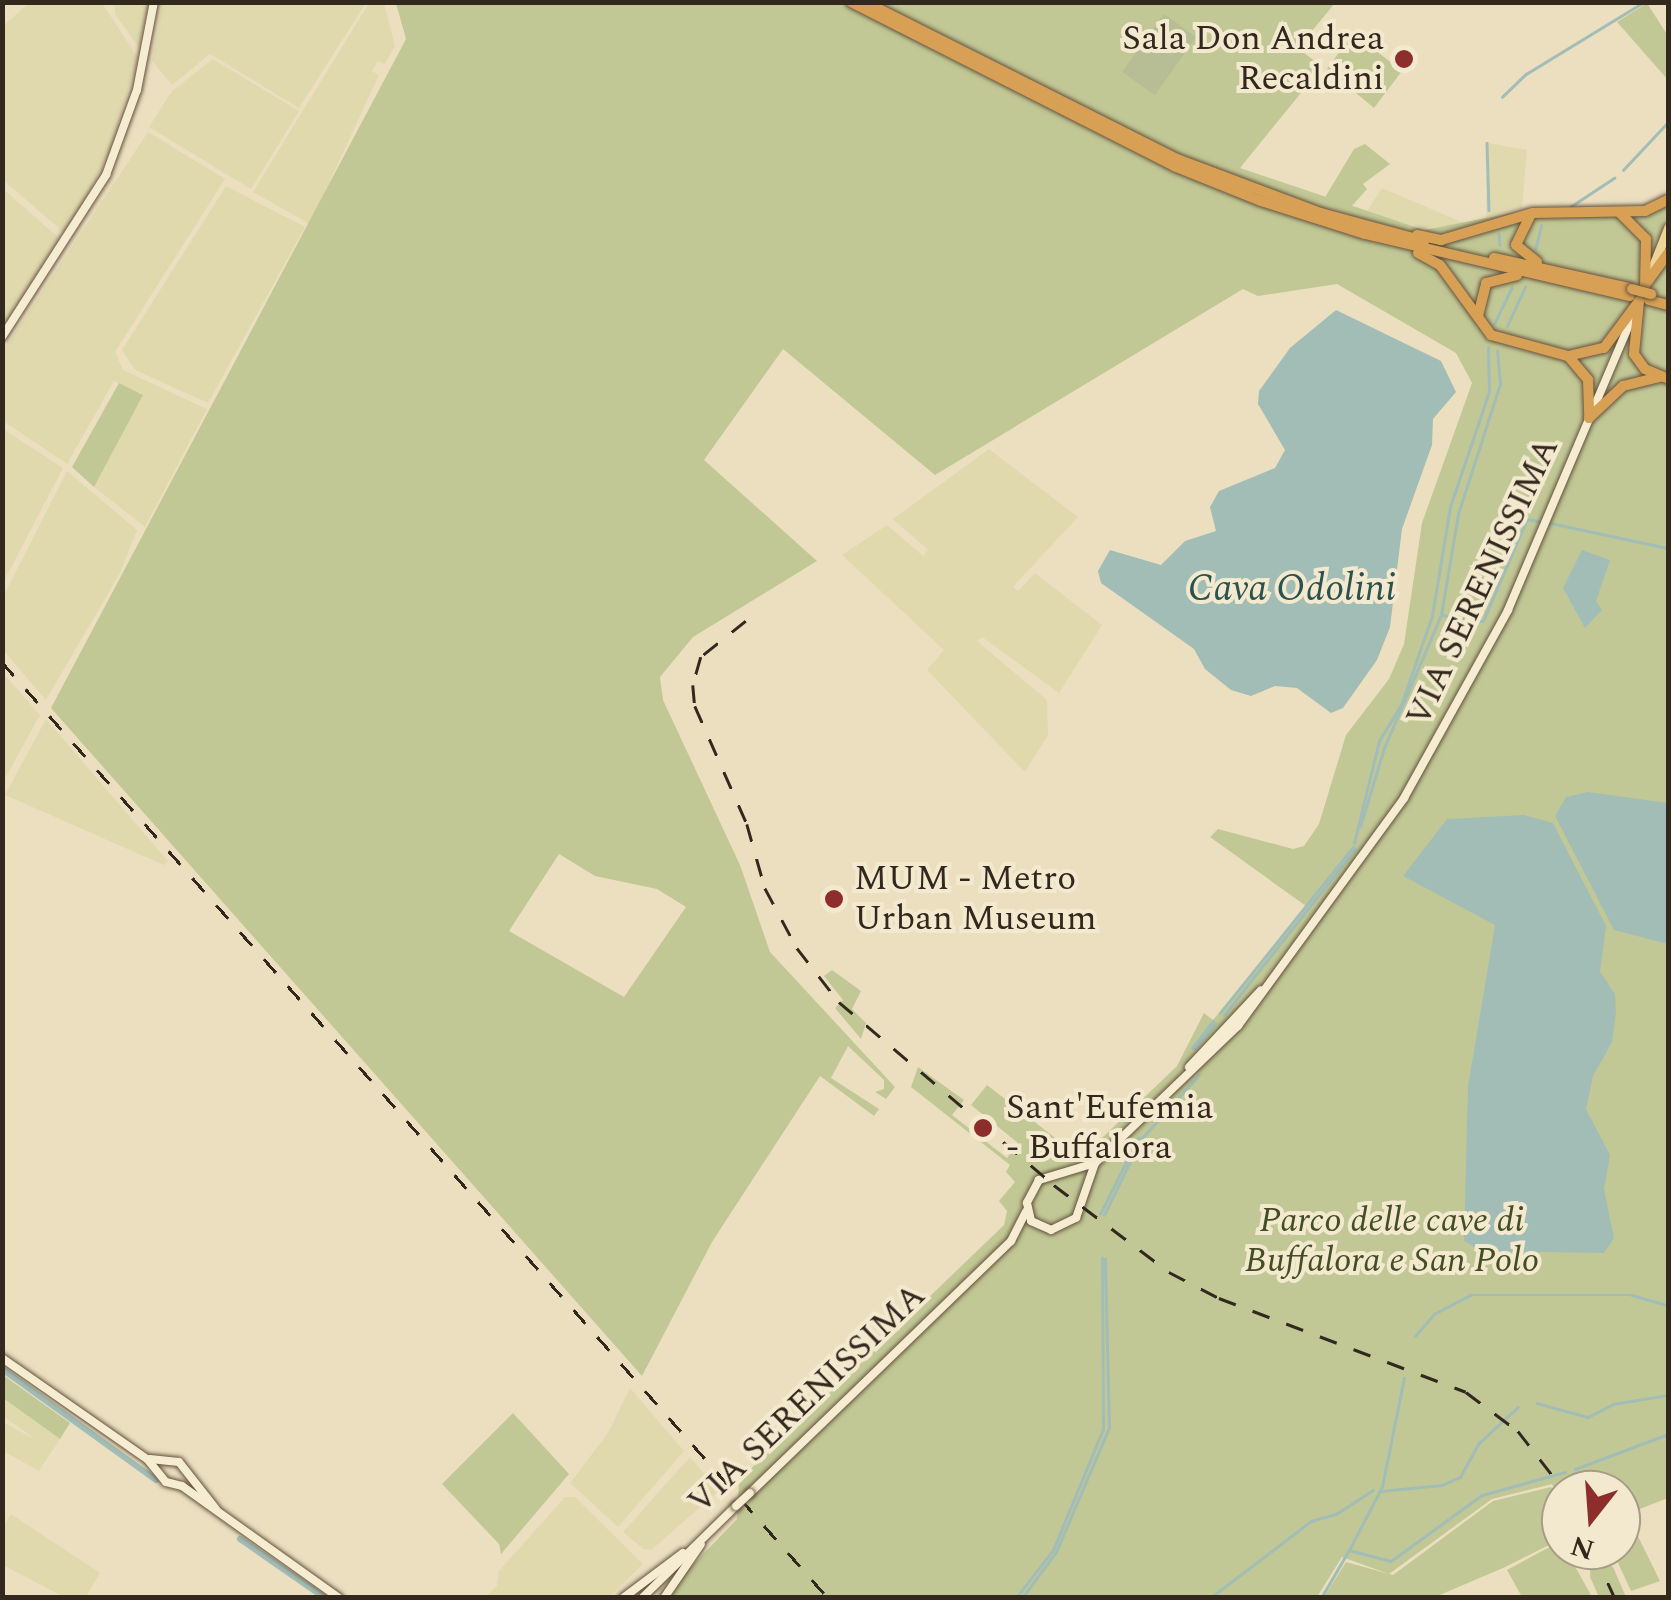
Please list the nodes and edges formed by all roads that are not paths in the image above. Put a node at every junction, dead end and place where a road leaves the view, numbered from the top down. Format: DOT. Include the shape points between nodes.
graph roads {
  1 [pos="154,2"];
  2 [pos="851,2"];
  3 [pos="866,2"];
  4 [pos="1668,200"];
  5 [pos="1619,213"];
  6 [pos="1533,214"];
  7 [pos="1347,228"];
  8 [pos="1368,228"];
  9 [pos="1668,228"];
  10 [pos="1668,253"];
  11 [pos="1578,284"];
  12 [pos="1609,284"];
  13 [pos="1641,294"];
  14 [pos="1668,301"];
  15 [pos="1480,322"];
  16 [pos="2,337"];
  17 [pos="1568,356"];
  18 [pos="1665,378"];
  19 [pos="1590,418"];
  20 [pos="1269,984"];
  21 [pos="1227,1024"];
  22 [pos="1210,1054"];
  23 [pos="1178,1081"];
  24 [pos="1095,1163"];
  25 [pos="1073,1170"];
  26 [pos="1087,1183"];
  27 [pos="1026,1212"];
  28 [pos="1038,1228"];
  29 [pos="1011,1240"];
  30 [pos="2,1358"];
  31 [pos="143,1456"];
  32 [pos="165,1462"];
  33 [pos="160,1472"];
  34 [pos="184,1472"];
  35 [pos="176,1483"];
  36 [pos="216,1509"];
  37 [pos="709,1532"];
  38 [pos="691,1549"];
  39 [pos="339,1598"];
  40 [pos="624,1598"];
  41 [pos="642,1598"];
  42 [pos="664,1598"];
  1 -- 16 [label="main road" via="137,90 106,175"];
  2 -- 7 [label="highway" via="1174,166"];
  3 -- 7 [label="highway" via="1177,160"];
  4 -- 5 [label="highway"];
  5 -- 6 [label="highway"];
  5 -- 13 [label="highway" via="1646,239"];
  6 -- 8 [label="highway" via="1441,240"];
  6 -- 12 [label="highway" via="1517,232 1520,254"];
  7 -- 8 [label="highway"];
  7 -- 11 [label="highway"];
  7 -- 15 [label="highway" via="1433,258"];
  8 -- 12 [label="highway"];
  9 -- 13 [label="main road, VIA SERENISSIMA"];
  10 -- 13 [label="highway"];
  11 -- 13 [label="highway"];
  11 -- 15 [label="highway" via="1498,276 1480,292"];
  12 -- 13 [label="highway"];
  13 -- 14 [label="highway"];
  13 -- 17 [label="highway" via="1604,348"];
  13 -- 18 [label="highway" via="1634,354"];
  13 -- 19 [label="main road, VIA SERENISSIMA"];
  15 -- 17 [label="highway" via="1499,340"];
  17 -- 19 [label="highway" via="1588,380"];
  18 -- 19 [label="highway" via="1623,386"];
  19 -- 20 [label="main road, VIA SERENISSIMA" via="1514,597 1445,731 1352,874"];
  20 -- 21 [label="main road, VIA SERENISSIMA"];
  20 -- 22 [label="main road, VIA SERENISSIMA"];
  21 -- 22 [label="main road"];
  21 -- 23 [label="main road, VIA SERENISSIMA"];
  22 -- 23 [label="main road, VIA SERENISSIMA"];
  23 -- 24 [label="main road, VIA SERENISSIMA"];
  24 -- 25 [label="main road, VIA SERENISSIMA"];
  24 -- 26 [label="main road, VIA SERENISSIMA"];
  25 -- 26 [label="main road"];
  25 -- 27 [label="main road, VIA SERENISSIMA" via="1039,1180"];
  26 -- 28 [label="main road, VIA SERENISSIMA" via="1076,1218 1057,1230"];
  27 -- 28 [label="main road"];
  27 -- 29 [label="main road, VIA SERENISSIMA"];
  28 -- 29 [label="main road, VIA SERENISSIMA"];
  29 -- 37 [label="main road, VIA SERENISSIMA, bridge"];
  30 -- 31 [label="main road"];
  31 -- 32 [label="main road"];
  31 -- 33 [label="main road"];
  32 -- 33 [label="main road"];
  32 -- 34 [label="main road" via="176,1461"];
  33 -- 35 [label="main road"];
  34 -- 35 [label="main road"];
  34 -- 36 [label="main road"];
  35 -- 36 [label="main road"];
  36 -- 39 [label="main road"];
  37 -- 38 [label="main road, VIA SERENISSIMA"];
  37 -- 42 [label="main road"];
  38 -- 40 [label="main road" via="654,1569"];
  38 -- 41 [label="main road, VIA SERENISSIMA"];
}
